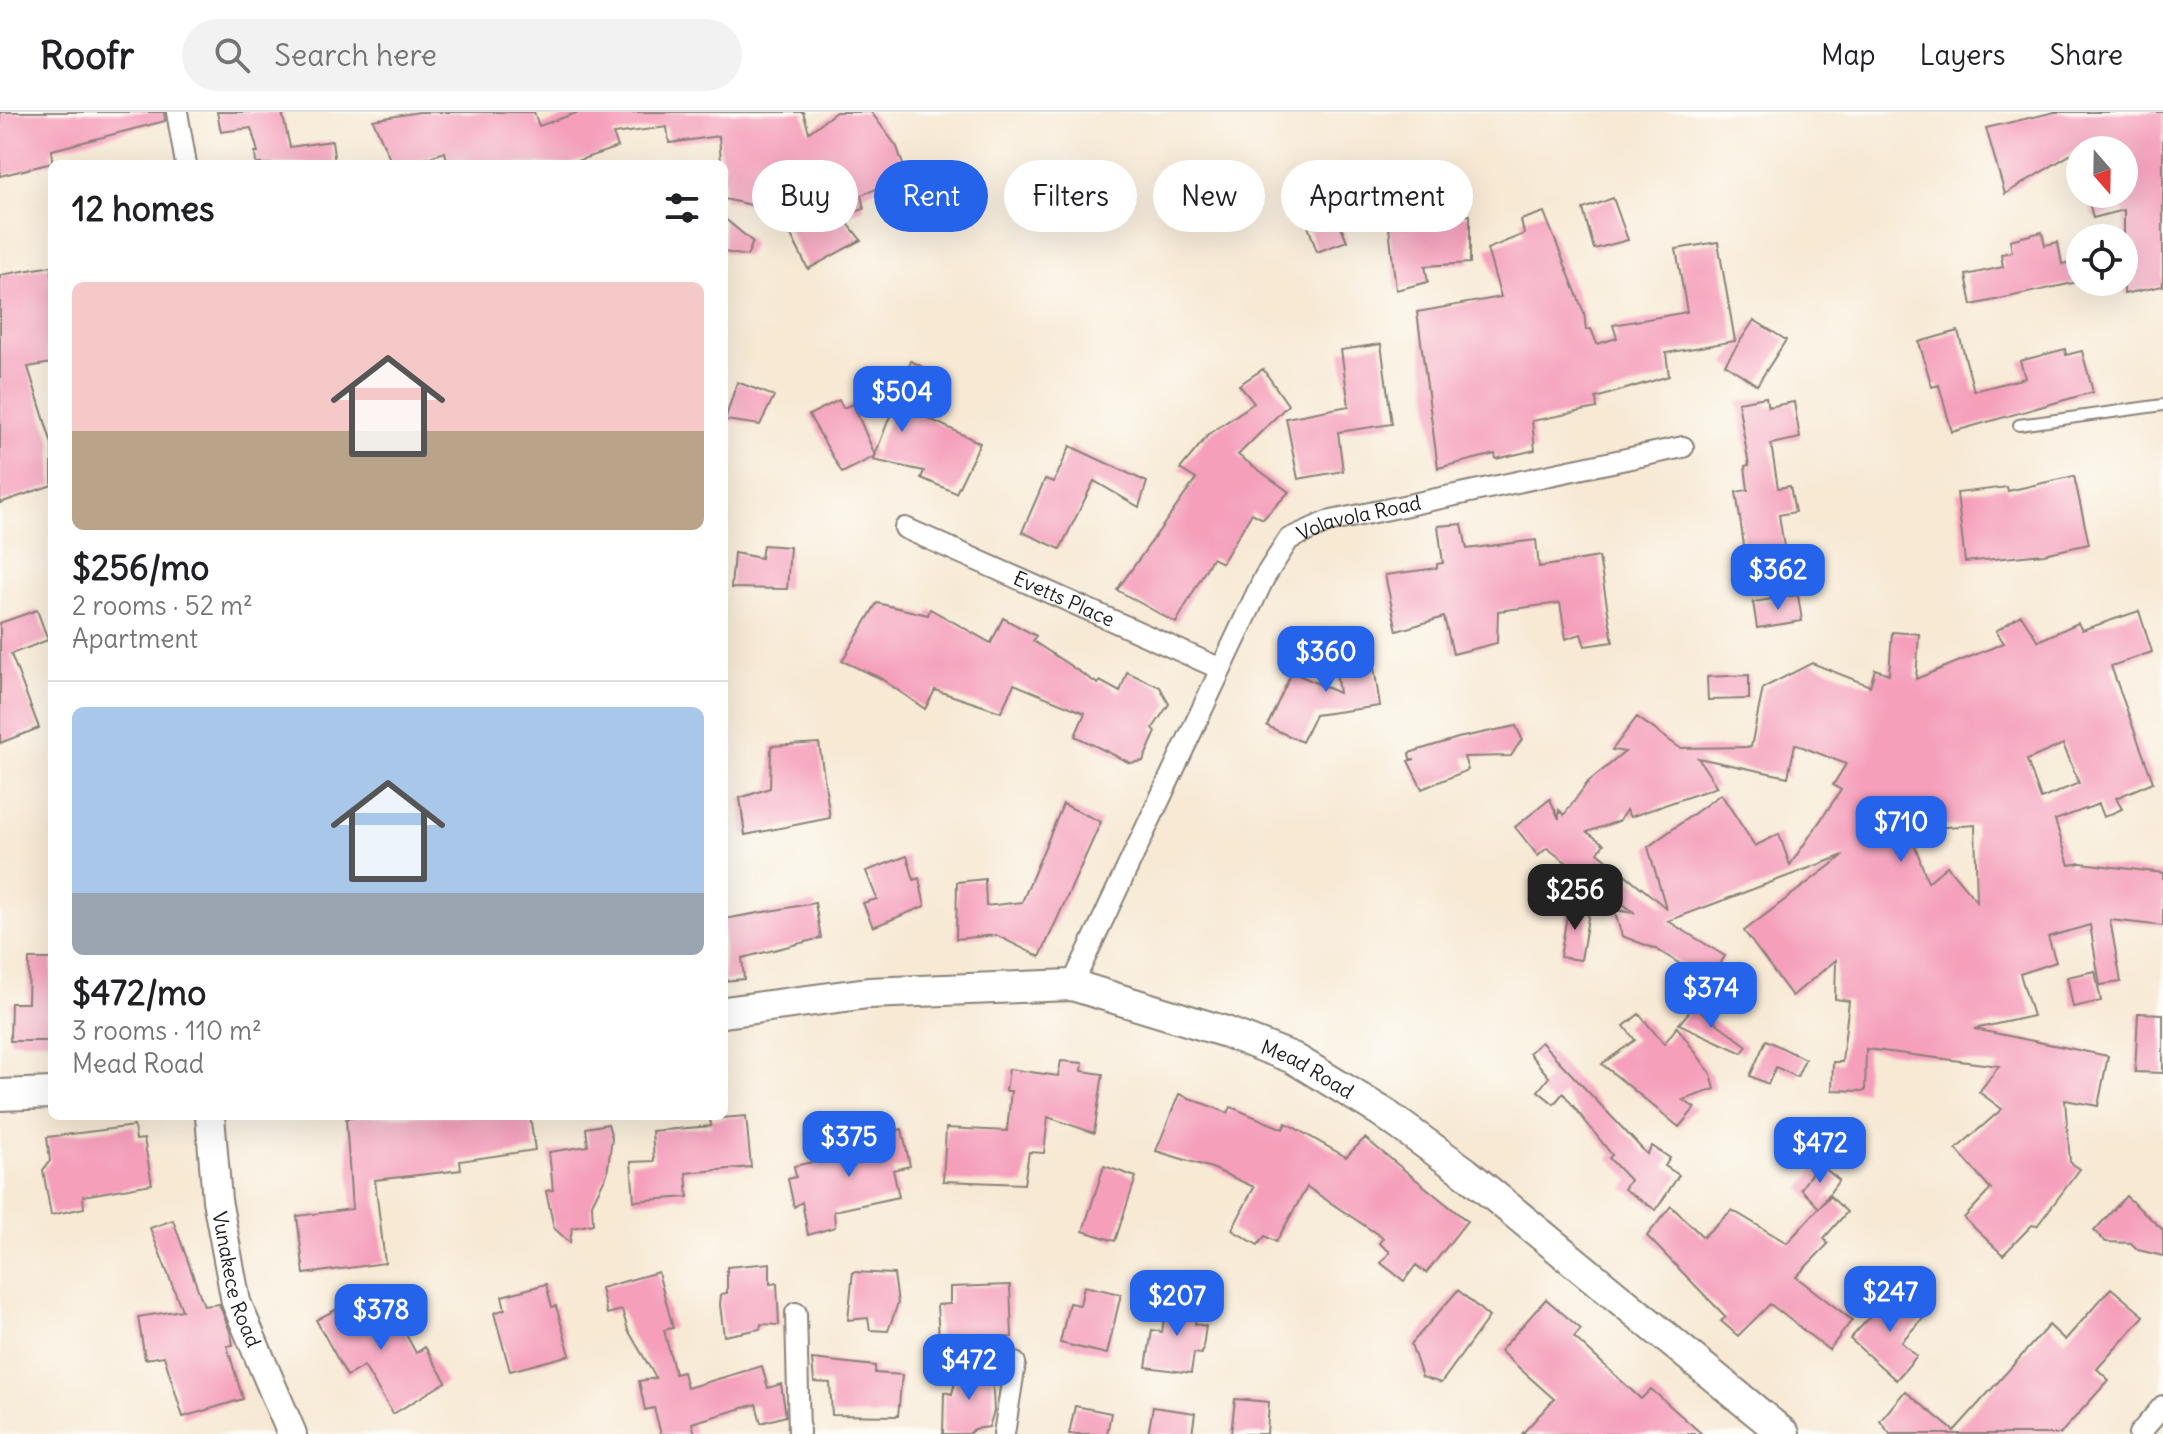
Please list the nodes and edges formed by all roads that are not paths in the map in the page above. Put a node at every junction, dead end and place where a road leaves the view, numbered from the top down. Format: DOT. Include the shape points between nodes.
graph roads {
  1 [pos="177,112"];
  2 [pos="185,160"];
  3 [pos="2163,405"];
  4 [pos="2019,425"];
  5 [pos="1683,447"];
  6 [pos="905,528"];
  7 [pos="1221,669"];
  8 [pos="1072,985"];
  9 [pos="728,1011"];
  10 [pos="48,1093"];
  11 [pos="0,1095"];
  12 [pos="210,1120"];
  13 [pos="796,1313"];
  14 [pos="1015,1363"];
  15 [pos="2163,1406"];
  16 [pos="292,1434"];
  17 [pos="799,1434"];
  18 [pos="1004,1434"];
  19 [pos="1784,1434"];
  20 [pos="2139,1434"];
  1 -- 2 [label="street"];
  3 -- 4 [label="lane"];
  5 -- 7 [label="street, Volavola Road" via="1327,522 1289,539 1264,578"];
  6 -- 7 [label="street, Evetts Place"];
  7 -- 8 [label="street, Volavola Road"];
  8 -- 9 [label="main road, Mead Road" via="868,993"];
  8 -- 19 [label="main road, Mead Road" via="1293,1058 1382,1112 1465,1172"];
  10 -- 11 [label="main road"];
  12 -- 16 [label="main road, Vunakece Road" via="217,1200 236,1302"];
  13 -- 17 [label="street"];
  14 -- 18 [label="street"];
  15 -- 20 [label="street"];
}
